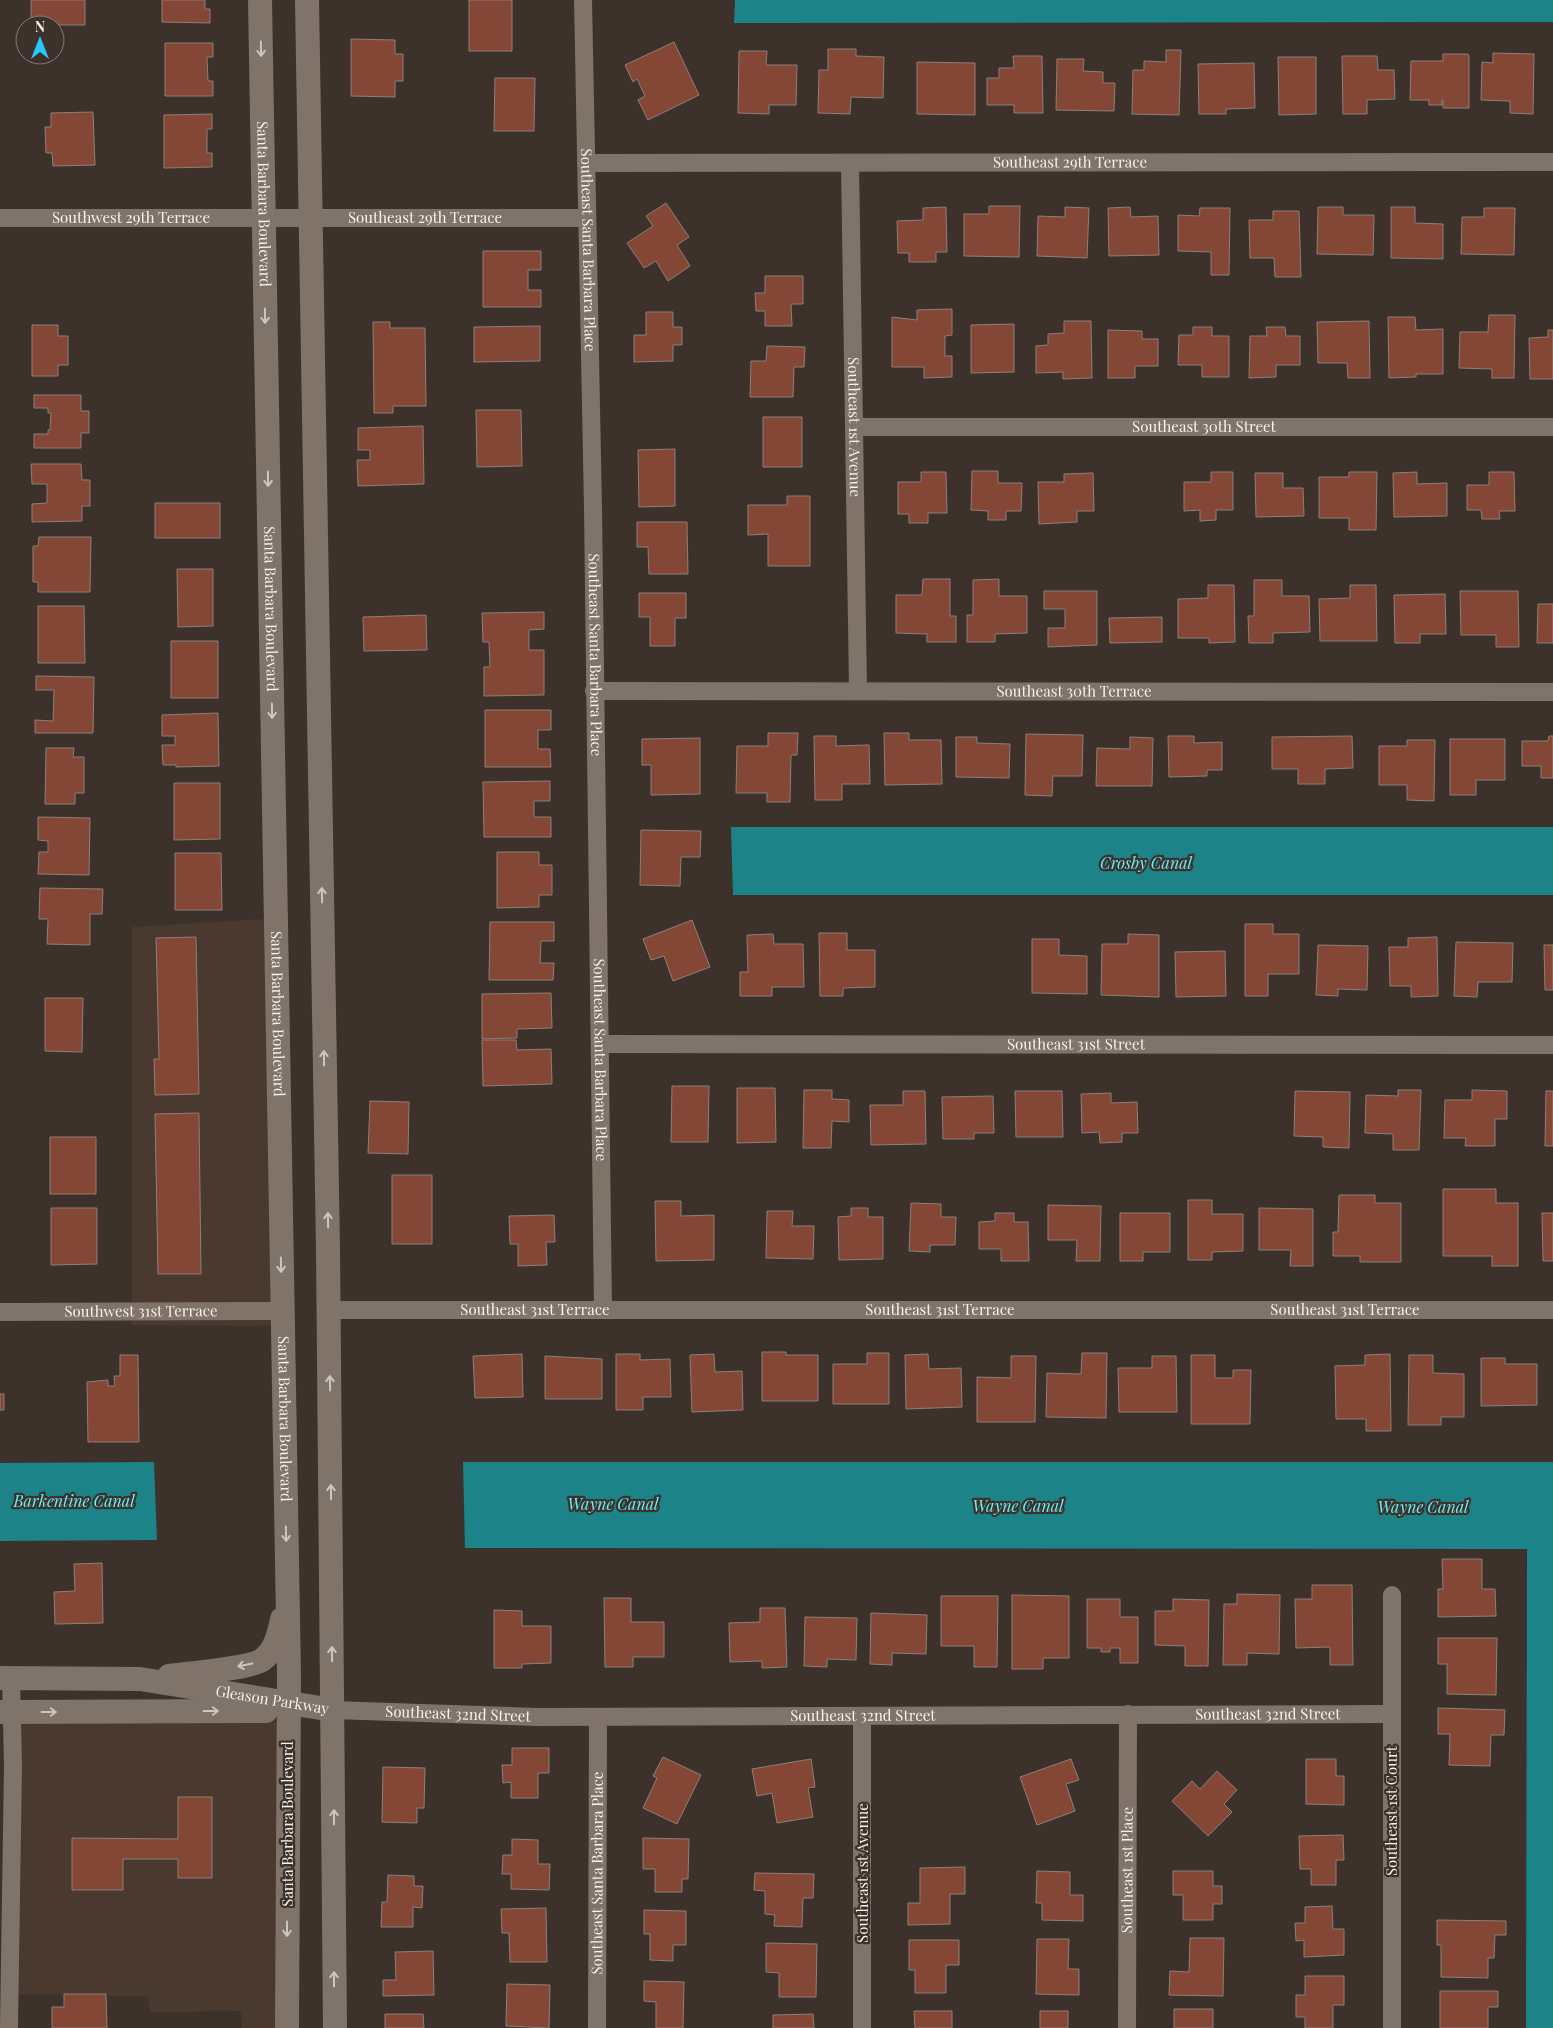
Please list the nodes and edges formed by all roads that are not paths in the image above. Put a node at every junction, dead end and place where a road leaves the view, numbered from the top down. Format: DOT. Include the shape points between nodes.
graph roads {
  1 [pos="260,0"];
  2 [pos="307,0"];
  3 [pos="583,0"];
  4 [pos="1553,162"];
  5 [pos="586,163"];
  6 [pos="850,163"];
  7 [pos="0,218"];
  8 [pos="264,218"];
  9 [pos="310,218"];
  10 [pos="587,218"];
  11 [pos="855,427"];
  12 [pos="1553,427"];
  13 [pos="858,690"];
  14 [pos="594,691"];
  15 [pos="1553,692"];
  16 [pos="600,1044"];
  17 [pos="1553,1045"];
  18 [pos="603,1309"];
  19 [pos="329,1310"];
  20 [pos="1553,1310"];
  21 [pos="282,1311"];
  22 [pos="0,1312"];
  23 [pos="1392,1595"];
  24 [pos="287,1600"];
  25 [pos="6,1678"];
  26 [pos="140,1679"];
  27 [pos="289,1707"];
  28 [pos="333,1710"];
  29 [pos="6,1712"];
  30 [pos="1128,1714"];
  31 [pos="1392,1714"];
  32 [pos="598,1717"];
  33 [pos="862,1717"];
  34 [pos="9,2028"];
  35 [pos="287,2028"];
  36 [pos="334,2028"];
  37 [pos="597,2028"];
  38 [pos="862,2028"];
  39 [pos="1128,2028"];
  40 [pos="1392,2028"];
  1 -- 8 [label="main road, Santa Barbara Boulevard, one-way"];
  2 -- 9 [label="main road"];
  3 -- 5 [label="street, Southeast Santa Barbara Place"];
  4 -- 6 [label="street, Southeast 29th Terrace"];
  5 -- 6 [label="street, Southeast 29th Terrace"];
  5 -- 10 [label="street, Southeast Santa Barbara Place"];
  6 -- 11 [label="street, Southeast 1st Avenue"];
  7 -- 8 [label="street, Southwest 29th Terrace"];
  8 -- 9 [label="street, Southeast 29th Terrace"];
  8 -- 21 [label="main road, Santa Barbara Boulevard, one-way"];
  9 -- 10 [label="street, Southeast 29th Terrace"];
  19 -- 9 [label="main road, one-way"];
  10 -- 14 [label="street, Southeast Santa Barbara Place"];
  11 -- 12 [label="street, Southeast 30th Street"];
  11 -- 13 [label="street, Southeast 1st Avenue"];
  13 -- 14 [label="street, Southeast 30th Terrace"];
  13 -- 15 [label="street, Southeast 30th Terrace"];
  14 -- 16 [label="street, Southeast Santa Barbara Place"];
  16 -- 17 [label="street, Southeast 31st Street"];
  16 -- 18 [label="street, Southeast Santa Barbara Place"];
  18 -- 19 [label="street, Southeast 31st Terrace"];
  18 -- 20 [label="street, Southeast 31st Terrace"];
  28 -- 19 [label="main road, one-way"];
  21 -- 22 [label="street, Southwest 31st Terrace"];
  21 -- 24 [label="main road, Santa Barbara Boulevard, one-way"];
  23 -- 31 [label="street, Southeast 1st Court"];
  24 -- 26 [label="main road, one-way" via="277,1641 261,1661"];
  24 -- 27 [label="main road, Santa Barbara Boulevard"];
  25 -- 26 [label="main road, Gleason Parkway"];
  25 -- 29 [label="street"];
  26 -- 27 [label="main road, Gleason Parkway"];
  27 -- 28 [label="main road, Gleason Parkway"];
  29 -- 27 [label="main road, Gleason Parkway, one-way"];
  27 -- 35 [label="main road, Santa Barbara Boulevard, one-way"];
  28 -- 32 [label="street, Southeast 32nd Street"];
  36 -- 28 [label="main road, one-way"];
  29 -- 34 [label="street" via="13,1764"];
  30 -- 31 [label="street, Southeast 32nd Street"];
  30 -- 33 [label="street, Southeast 32nd Street"];
  30 -- 39 [label="street, Southeast 1st Place"];
  31 -- 40 [label="street, Southeast 1st Court"];
  32 -- 33 [label="street, Southeast 32nd Street"];
  32 -- 37 [label="street, Southeast Santa Barbara Place"];
  33 -- 38 [label="street, Southeast 1st Avenue"];
}
